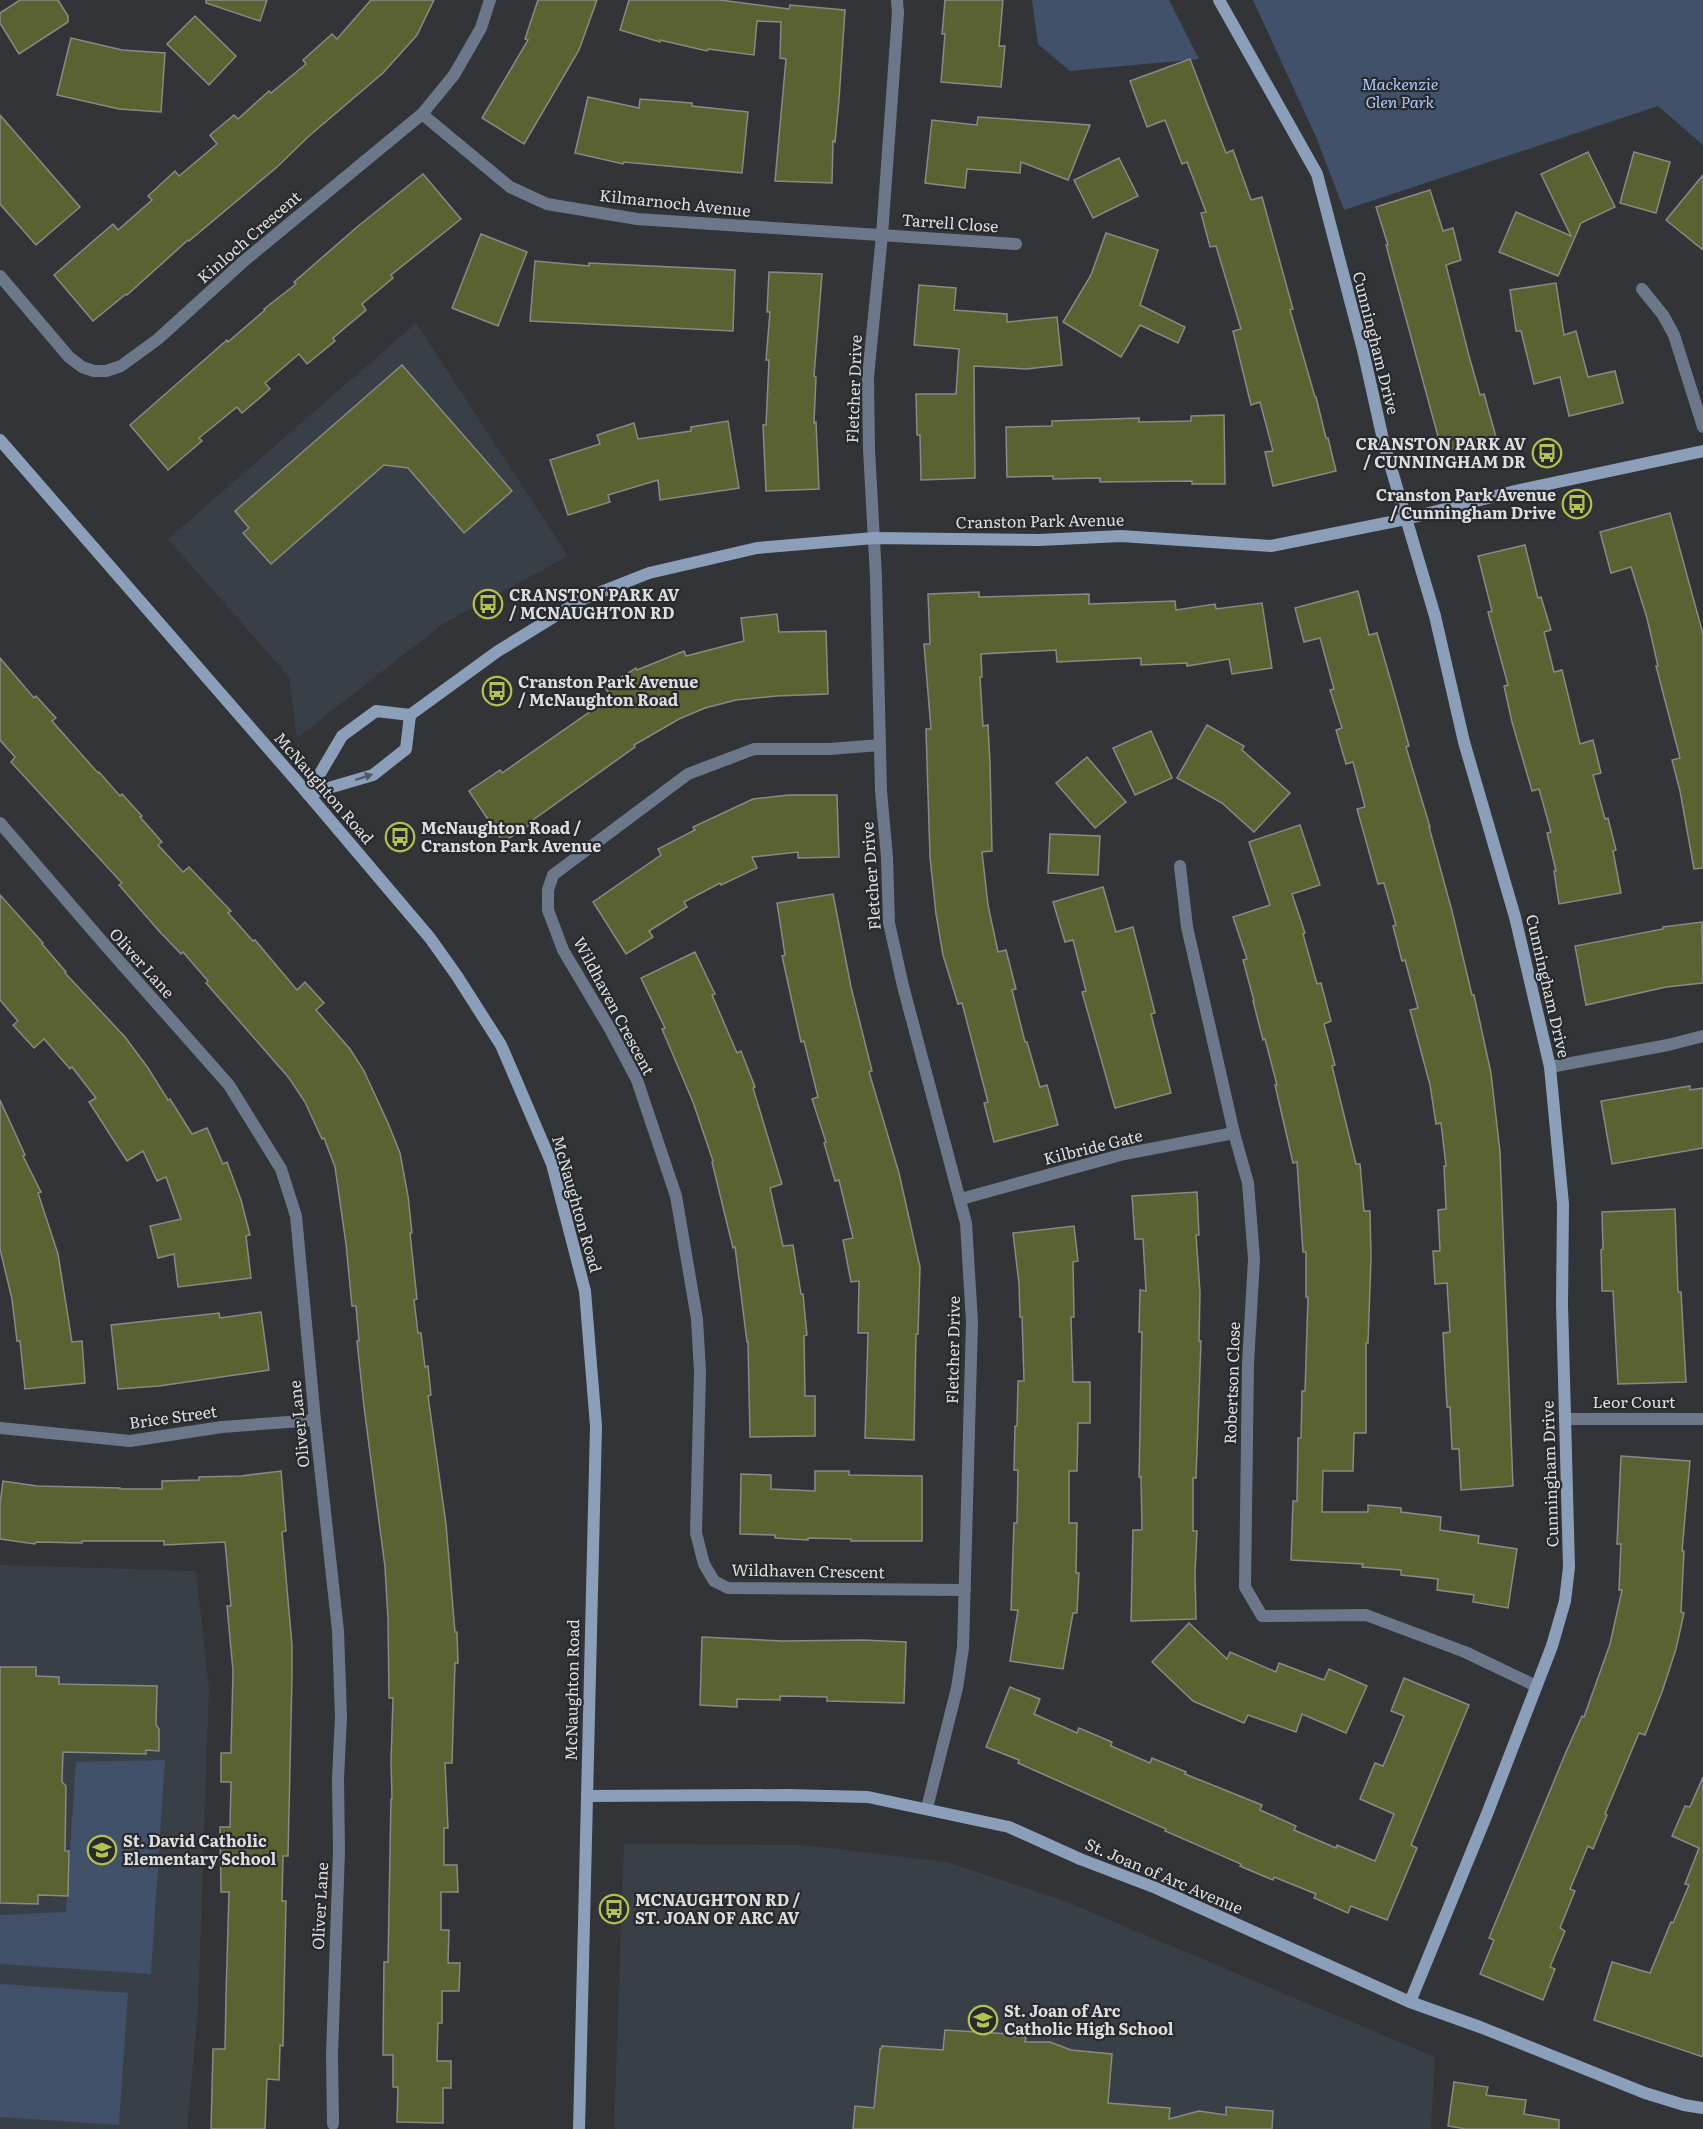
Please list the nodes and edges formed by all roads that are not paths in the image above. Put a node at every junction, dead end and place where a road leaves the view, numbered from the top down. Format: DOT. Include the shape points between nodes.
graph roads {
  1 [pos="490,0"];
  2 [pos="897,0"];
  3 [pos="1219,0"];
  4 [pos="422,114"];
  5 [pos="882,235"];
  6 [pos="1016,244"];
  7 [pos="0,276"];
  8 [pos="1642,289"];
  9 [pos="1703,427"];
  10 [pos="0,440"];
  11 [pos="1703,452"];
  12 [pos="1406,519"];
  13 [pos="874,538"];
  14 [pos="410,715"];
  15 [pos="880,745"];
  16 [pos="308,794"];
  17 [pos="0,823"];
  18 [pos="1180,866"];
  19 [pos="1703,1036"];
  20 [pos="1550,1067"];
  21 [pos="1234,1133"];
  22 [pos="961,1198"];
  23 [pos="1565,1419"];
  24 [pos="1703,1419"];
  25 [pos="315,1420"];
  26 [pos="0,1428"];
  27 [pos="965,1590"];
  28 [pos="1536,1686"];
  29 [pos="586,1796"];
  30 [pos="927,1809"];
  31 [pos="1410,2002"];
  32 [pos="1703,2108"];
  33 [pos="333,2124"];
  34 [pos="579,2129"];
  1 -- 4 [label="street, Kinloch Crescent" via="481,28 454,75"];
  2 -- 5 [label="street, Fletcher Drive"];
  3 -- 12 [label="street, Cunningham Drive" via="1317,174"];
  4 -- 5 [label="street, Kilmarnoch Avenue" via="510,186 547,204 637,219"];
  4 -- 7 [label="street, Kinloch Crescent" via="244,261 158,339 121,366 106,371 82,367"];
  5 -- 6 [label="street, Tarrell Close"];
  5 -- 13 [label="street, Fletcher Drive" via="868,377"];
  8 -- 9 [label="street" via="1674,335"];
  10 -- 16 [label="street, McNaughton Road"];
  11 -- 12 [label="street, Cranston Park Avenue" via="1515,491"];
  12 -- 13 [label="street, Cranston Park Avenue" via="1271,546 1121,536 1039,540"];
  12 -- 20 [label="street, Cunningham Drive" via="1515,917"];
  13 -- 14 [label="street, Cranston Park Avenue" via="757,548 649,573 573,604 498,651"];
  13 -- 15 [label="street, Fletcher Drive"];
  14 -- 16 [label="street" via="376,711 342,736"];
  16 -- 14 [label="street, one-way" via="373,775 406,749"];
  15 -- 22 [label="street, Fletcher Drive" via="889,923"];
  15 -- 27 [label="street, Wildhaven Crescent" via="754,749 688,774 553,875 548,910 563,950 637,1080 676,1196 697,1319 700,1404 696,1533 704,1564 714,1581 728,1588"];
  16 -- 29 [label="street, McNaughton Road" via="430,938 457,976 501,1045 552,1164 585,1291 596,1426"];
  17 -- 25 [label="street, Oliver Lane" via="229,1085 281,1169 296,1216"];
  18 -- 21 [label="street, Robertson Close" via="1187,927"];
  19 -- 20 [label="street"];
  20 -- 23 [label="street, Cunningham Drive" via="1563,1204"];
  21 -- 22 [label="street, Kilbride Gate" via="1124,1154"];
  21 -- 28 [label="street, Robertson Close" via="1248,1182 1254,1259 1248,1364 1245,1587 1251,1599 1262,1616 1366,1615 1387,1621"];
  22 -- 27 [label="street, Fletcher Drive" via="972,1322"];
  23 -- 24 [label="street, Leor Court"];
  23 -- 28 [label="street, Cunningham Drive" via="1569,1567 1565,1601"];
  25 -- 26 [label="street, Brice Street" via="222,1427 130,1441"];
  25 -- 33 [label="street, Oliver Lane" via="338,1631 341,1717"];
  27 -- 30 [label="street, Fletcher Drive" via="957,1688"];
  28 -- 31 [label="street, Cunningham Drive"];
  29 -- 30 [label="street, St. Joan of Arc Avenue" via="868,1797"];
  29 -- 34 [label="street, McNaughton Road"];
  30 -- 31 [label="street, St. Joan of Arc Avenue" via="1009,1827"];
  31 -- 32 [label="street, St. Joan of Arc Avenue" via="1645,2093"];
}
